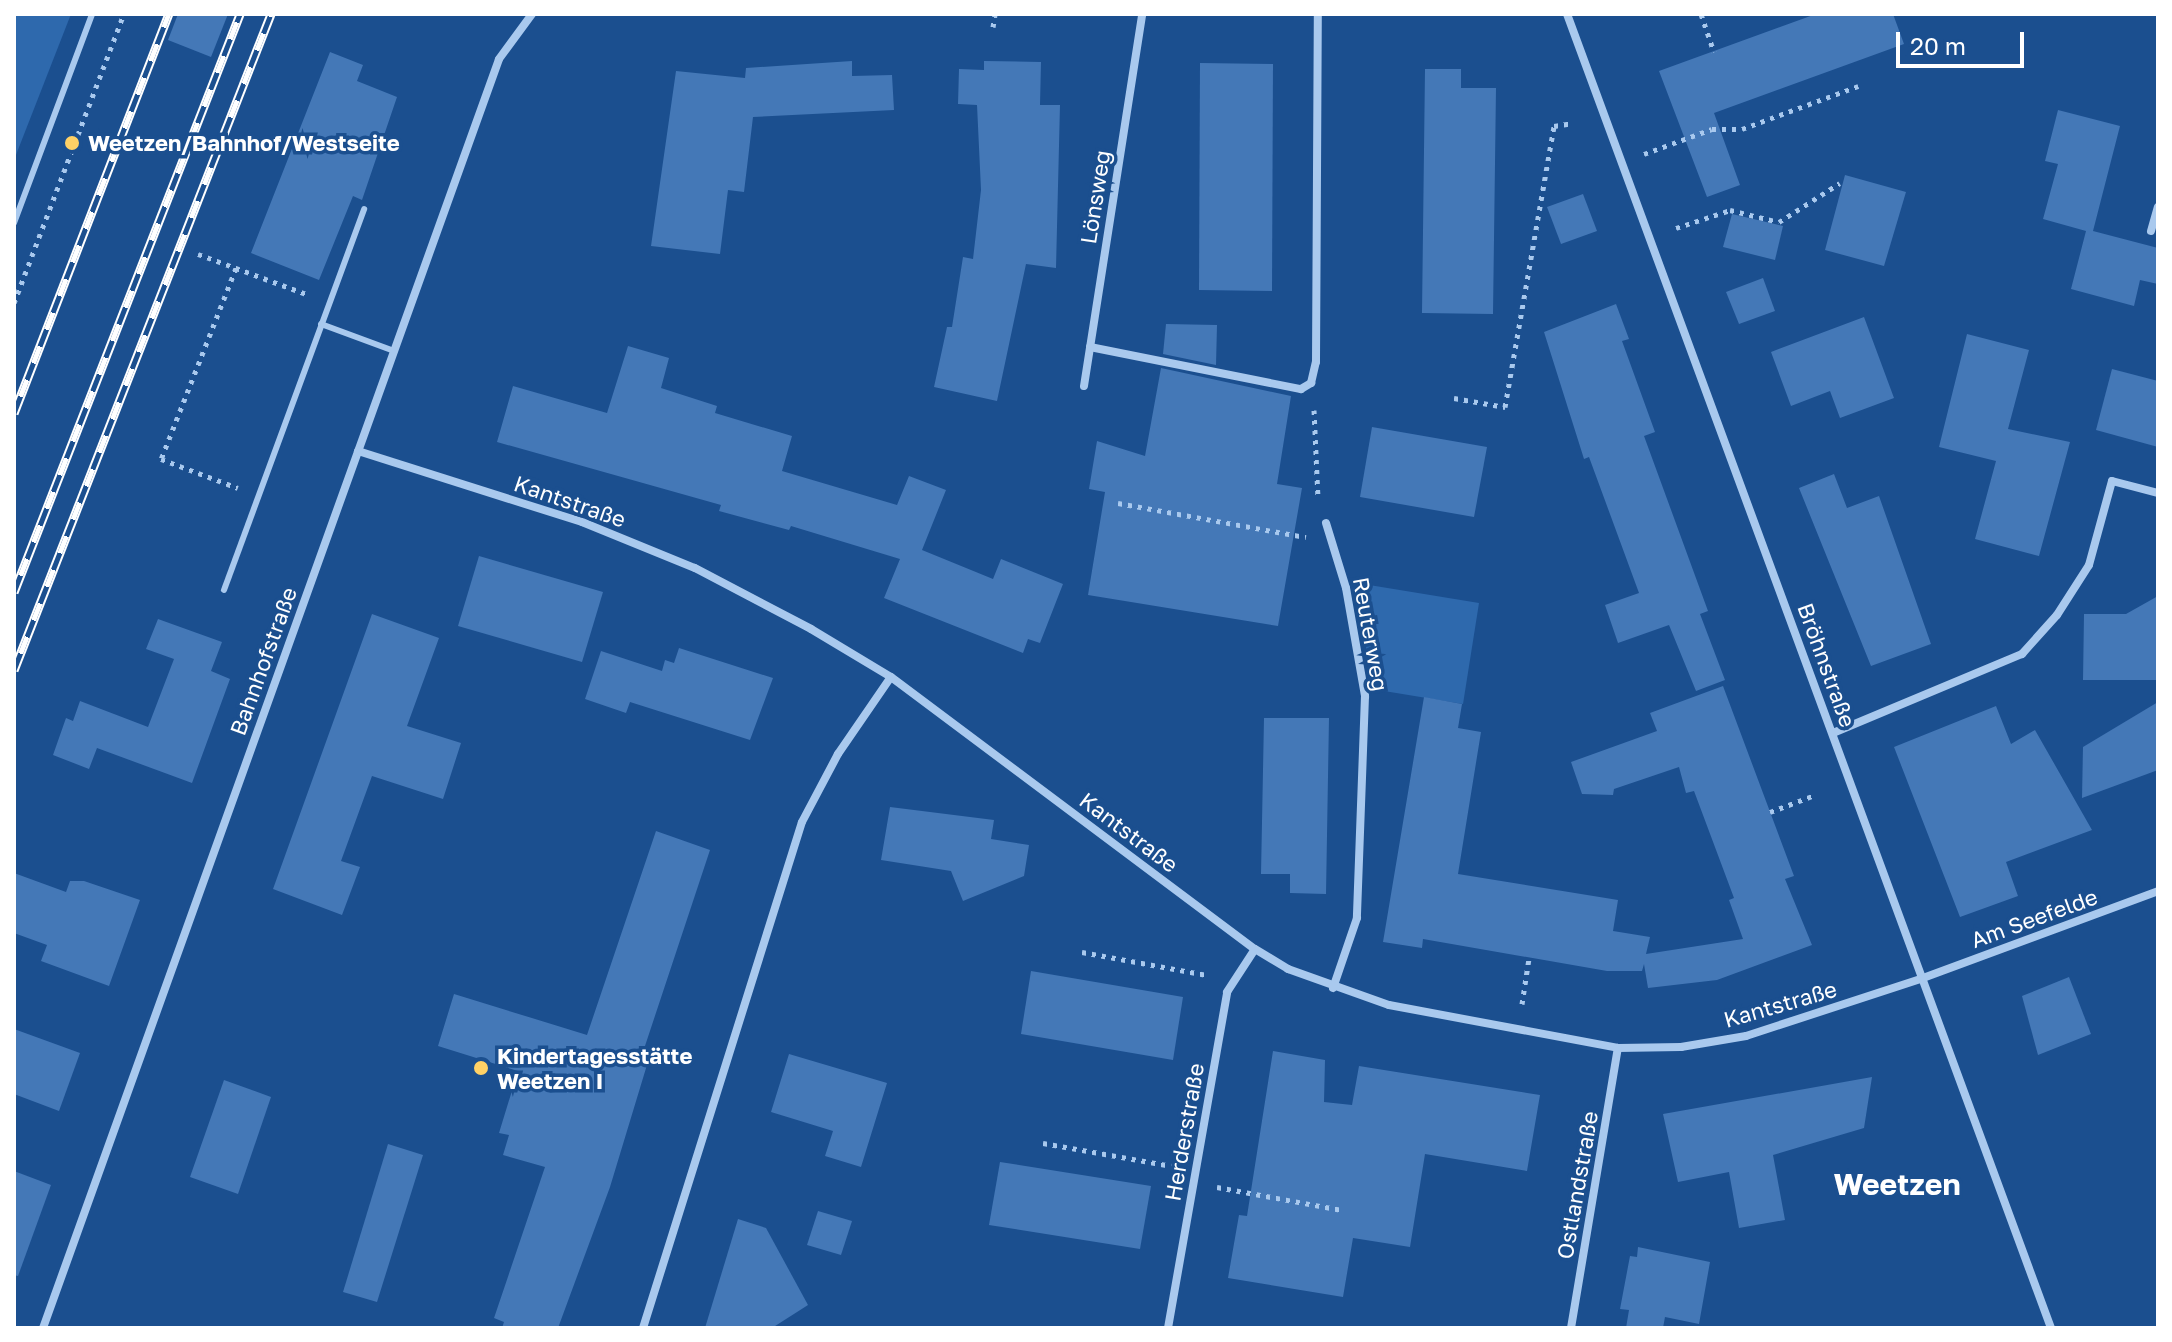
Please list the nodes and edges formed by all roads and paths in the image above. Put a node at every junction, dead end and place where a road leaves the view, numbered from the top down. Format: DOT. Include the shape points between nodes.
graph roads {
  1 [pos="92,14"];
  2 [pos="124,14"];
  3 [pos="532,14"];
  4 [pos="995,14"];
  5 [pos="1142,14"];
  6 [pos="1318,14"];
  7 [pos="1567,14"];
  8 [pos="1701,14"];
  9 [pos="993,27"];
  10 [pos="1714,52"];
  11 [pos="1858,86"];
  12 [pos="1572,123"];
  13 [pos="1624,161"];
  14 [pos="1840,183"];
  15 [pos="2158,207"];
  16 [pos="364,209"];
  17 [pos="14,223"];
  18 [pos="1676,228"];
  19 [pos="2151,231"];
  20 [pos="236,268"];
  21 [pos="14,303"];
  22 [pos="321,324"];
  23 [pos="1090,347"];
  24 [pos="394,351"];
  25 [pos="1311,383"];
  26 [pos="1084,386"];
  27 [pos="1454,398"];
  28 [pos="358,451"];
  29 [pos="2158,493"];
  30 [pos="258,495"];
  31 [pos="1118,503"];
  32 [pos="1326,523"];
  33 [pos="1332,541"];
  34 [pos="224,590"];
  35 [pos="891,677"];
  36 [pos="1833,733"];
  37 [pos="1815,795"];
  38 [pos="1770,812"];
  39 [pos="2158,891"];
  40 [pos="1255,949"];
  41 [pos="1082,952"];
  42 [pos="1529,958"];
  43 [pos="1923,978"];
  44 [pos="1235,980"];
  45 [pos="1333,988"];
  46 [pos="1522,1005"];
  47 [pos="1618,1048"];
  48 [pos="1043,1143"];
  49 [pos="1196,1170"];
  50 [pos="1194,1182"];
  51 [pos="1342,1210"];
  52 [pos="43,1328"];
  53 [pos="643,1328"];
  54 [pos="1168,1328"];
  55 [pos="1571,1328"];
  56 [pos="2051,1328"];
  1 -- 17 [label="lane"];
  2 -- 21 [label="path"];
  3 -- 24 [label="street, Bahnhofstraße" via="499,59"];
  4 -- 9 [label="path"];
  5 -- 23 [label="street, Lönsweg"];
  6 -- 25 [label="street" via="1316,362"];
  7 -- 13 [label="street, Bröhnstraße"];
  8 -- 10 [label="path"];
  11 -- 13 [label="path" via="1742,129 1712,129"];
  12 -- 27 [label="path" via="1554,126 1505,407"];
  13 -- 36 [label="street, Bröhnstraße"];
  14 -- 18 [label="path" via="1779,222 1730,210"];
  15 -- 19 [label="street"];
  16 -- 22 [label="lane"];
  20 -- 30 [label="path" via="161,459"];
  22 -- 24 [label="lane"];
  22 -- 30 [label="lane"];
  23 -- 25 [label="street" via="1301,389"];
  23 -- 26 [label="street, Lönsweg"];
  24 -- 28 [label="street, Bahnhofstraße"];
  25 -- 32 [label="path" via="1314,464"];
  28 -- 35 [label="street, Kantstraße" via="582,522 695,568"];
  28 -- 52 [label="street, Bahnhofstraße"];
  29 -- 36 [label="street" via="2112,481 2089,565 2057,615 2022,654"];
  30 -- 34 [label="lane"];
  31 -- 33 [label="path"];
  32 -- 33 [label="street, Reuterweg"];
  33 -- 45 [label="street, Reuterweg" via="1365,696 1357,918"];
  35 -- 40 [label="street, Kantstraße"];
  35 -- 53 [label="street" via="838,754 802,822"];
  36 -- 43 [label="street, Bröhnstraße"];
  37 -- 38 [label="path"];
  39 -- 43 [label="street, Am Seefelde"];
  40 -- 44 [label="street, Herderstraße"];
  40 -- 45 [label="street, Kantstraße"];
  41 -- 44 [label="path"];
  42 -- 46 [label="path"];
  43 -- 47 [label="street, Kantstraße" via="1746,1036 1681,1047"];
  43 -- 56 [label="street, Bröhnstraße"];
  44 -- 49 [label="street, Herderstraße" via="1227,992"];
  45 -- 47 [label="street, Kantstraße" via="1389,1005"];
  47 -- 55 [label="street, Ostlandstraße"];
  48 -- 49 [label="path"];
  49 -- 50 [label="street, Herderstraße"];
  50 -- 51 [label="path"];
  50 -- 54 [label="street, Herderstraße"];
}
